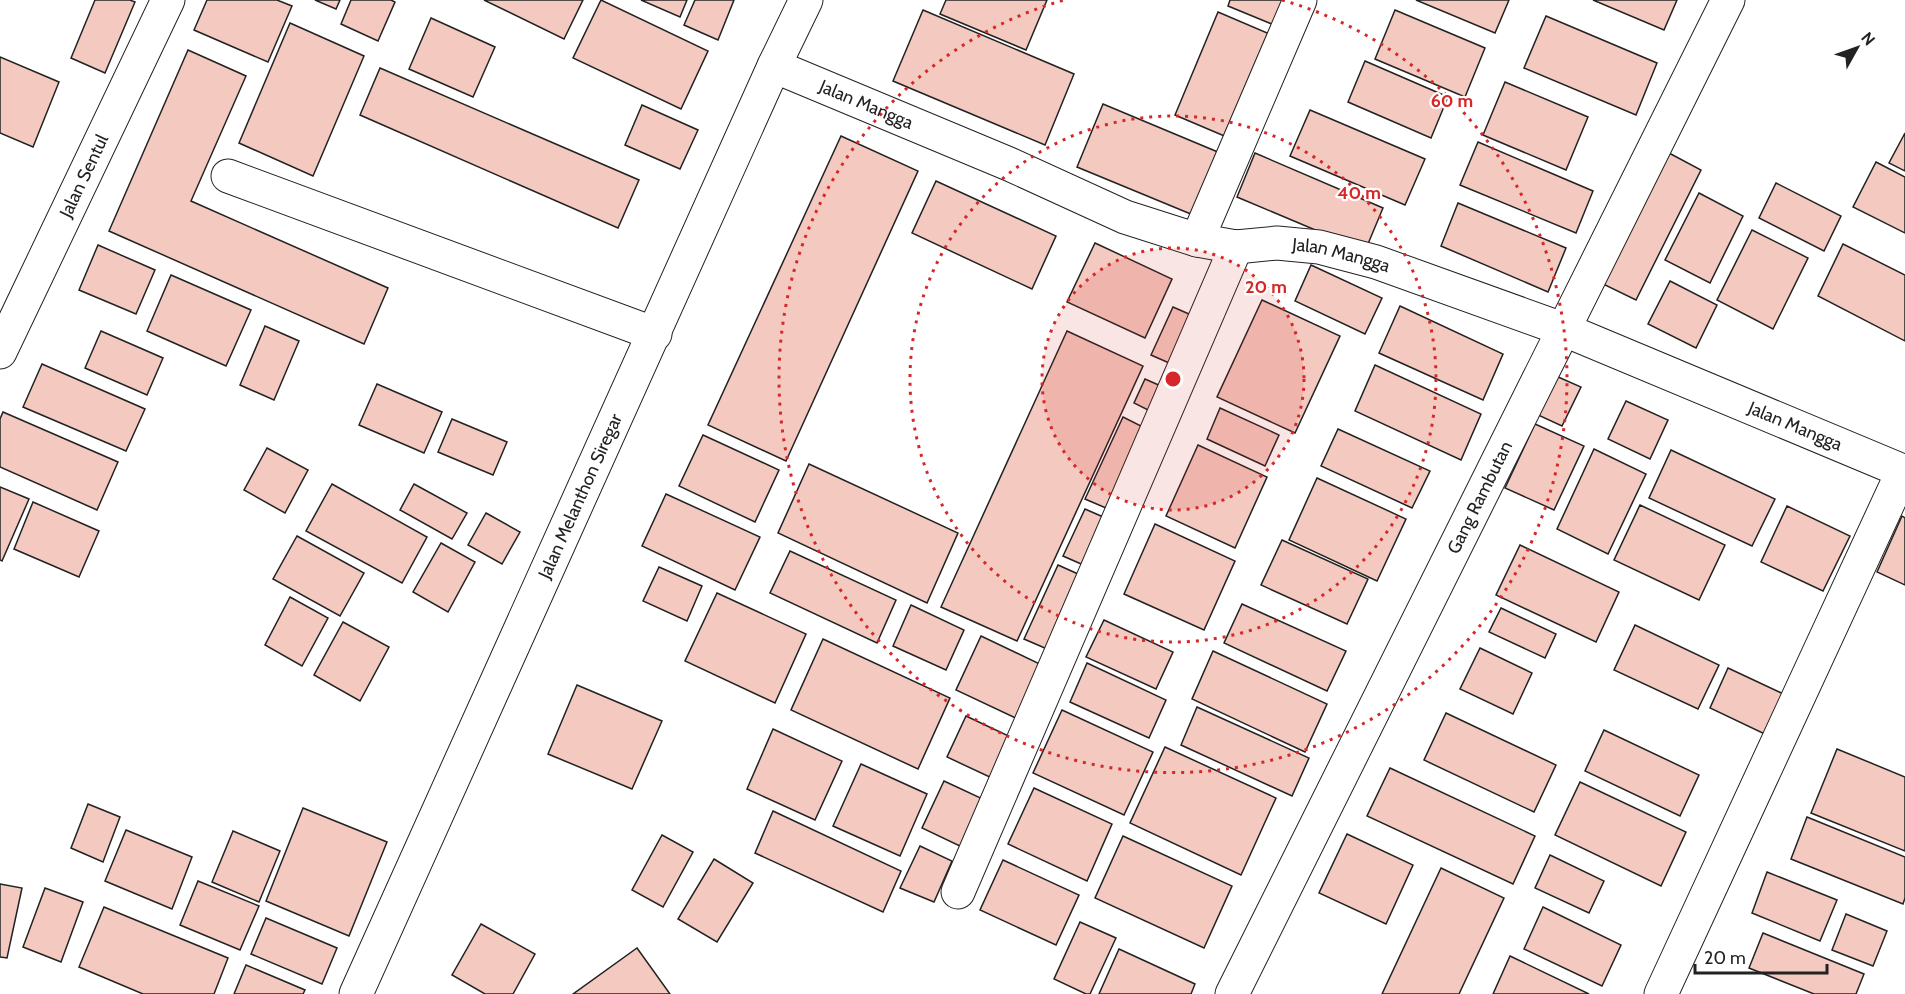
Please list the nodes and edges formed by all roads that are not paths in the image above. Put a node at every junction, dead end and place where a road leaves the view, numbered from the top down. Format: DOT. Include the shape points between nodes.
graph roads {
  1 [pos="168,0"];
  2 [pos="806,0"];
  3 [pos="1300,0"];
  4 [pos="1728,0"];
  5 [pos="774,66"];
  6 [pos="228,176"];
  7 [pos="1197,240"];
  8 [pos="1236,247"];
  9 [pos="1565,330"];
  10 [pos="655,334"];
  11 [pos="0,352"];
  12 [pos="1904,471"];
  13 [pos="958,892"];
  14 [pos="356,994"];
  15 [pos="1232,994"];
  16 [pos="1661,994"];
  1 -- 11 [label="street, Jalan Sentul"];
  2 -- 5 [label="street, Jalan Melanthon Siregar"];
  3 -- 7 [label="street"];
  4 -- 9 [label="street, Gang Rambutan"];
  5 -- 7 [label="street, Jalan Mangga" via="1125,217"];
  5 -- 10 [label="street, Jalan Melanthon Siregar"];
  6 -- 10 [label="street"];
  7 -- 8 [label="street, Jalan Mangga"];
  8 -- 9 [label="street, Jalan Mangga" via="1277,243 1319,247 1376,262"];
  8 -- 13 [label="street"];
  9 -- 12 [label="street, Jalan Mangga"];
  9 -- 15 [label="street, Gang Rambutan"];
  10 -- 14 [label="street, Jalan Melanthon Siregar"];
  12 -- 16 [label="street"];
}
